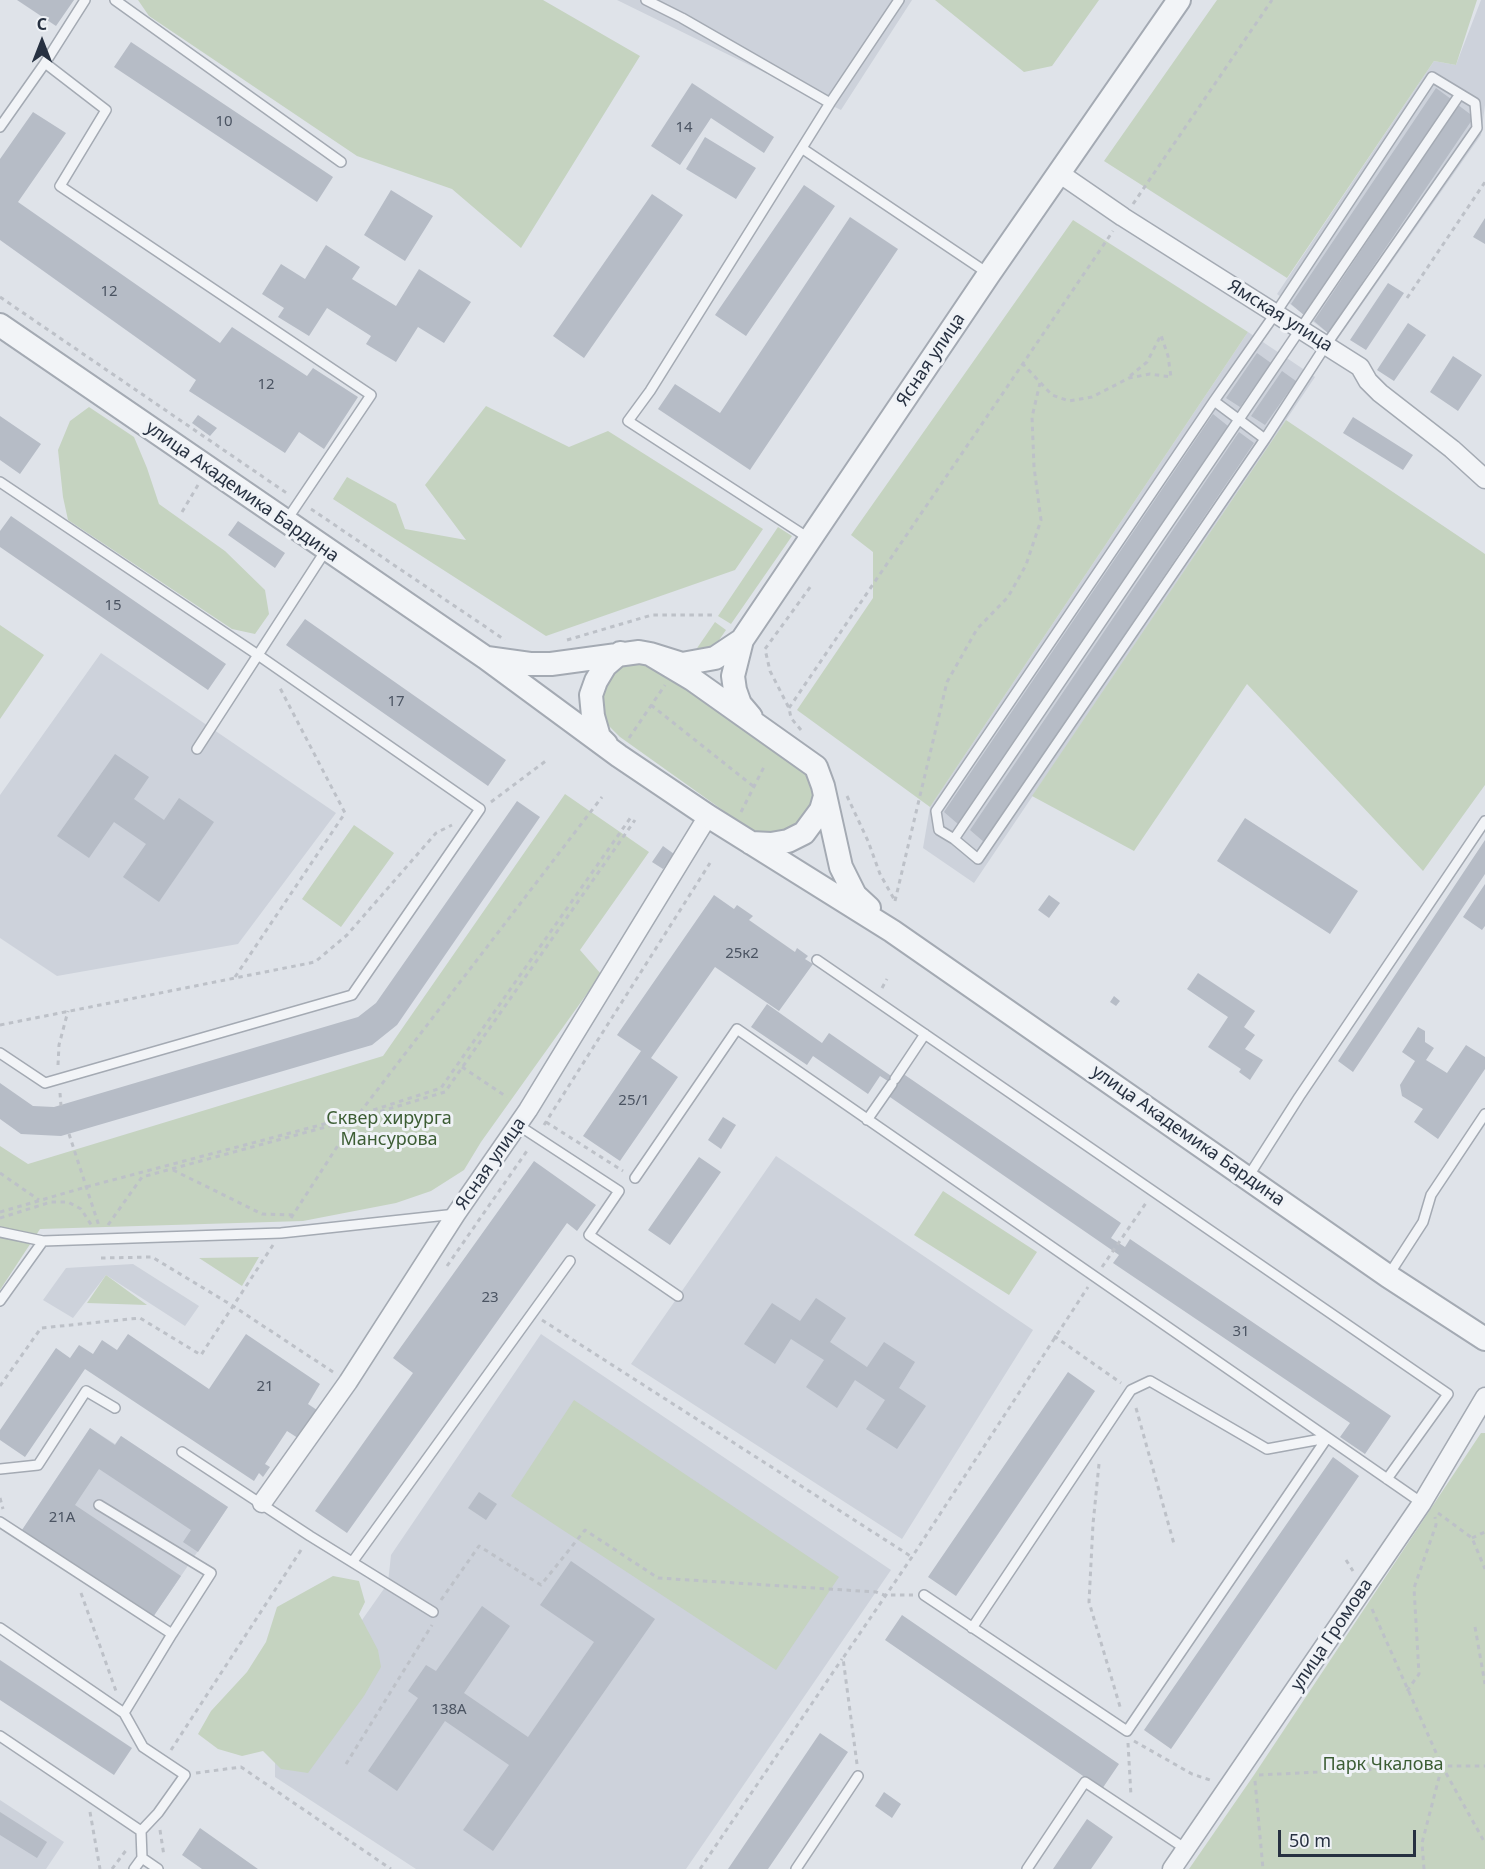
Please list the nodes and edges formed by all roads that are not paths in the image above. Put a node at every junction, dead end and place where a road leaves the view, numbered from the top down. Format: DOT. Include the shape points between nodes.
graph roads {
  1 [pos="85,0"];
  2 [pos="115,0"];
  3 [pos="646,0"];
  4 [pos="899,0"];
  5 [pos="1179,0"];
  6 [pos="45,63"];
  7 [pos="1460,94"];
  8 [pos="830,103"];
  9 [pos="0,127"];
  10 [pos="802,149"];
  11 [pos="341,162"];
  12 [pos="1059,173"];
  13 [pos="989,274"];
  14 [pos="1275,314"];
  15 [pos="0,325"];
  16 [pos="1300,328"];
  17 [pos="1326,345"];
  18 [pos="1214,400"];
  19 [pos="1239,420"];
  20 [pos="1265,439"];
  21 [pos="1485,479"];
  22 [pos="0,482"];
  23 [pos="286,522"];
  24 [pos="811,539"];
  25 [pos="327,550"];
  26 [pos="742,640"];
  27 [pos="620,653"];
  28 [pos="650,654"];
  29 [pos="262,658"];
  30 [pos="486,658"];
  31 [pos="759,727"];
  32 [pos="620,744"];
  33 [pos="197,749"];
  34 [pos="825,796"];
  35 [pos="708,816"];
  36 [pos="1485,822"];
  37 [pos="954,839"];
  38 [pos="751,843"];
  39 [pos="892,931"];
  40 [pos="818,960"];
  41 [pos="925,1034"];
  42 [pos="0,1053"];
  43 [pos="1485,1114"];
  44 [pos="867,1120"];
  45 [pos="518,1125"];
  46 [pos="1248,1177"];
  47 [pos="634,1178"];
  48 [pos="456,1214"];
  49 [pos="0,1232"];
  50 [pos="43,1241"];
  51 [pos="570,1262"];
  52 [pos="1388,1276"];
  53 [pos="678,1296"];
  54 [pos="0,1301"];
  55 [pos="1485,1340"];
  56 [pos="1485,1397"];
  57 [pos="115,1408"];
  58 [pos="1327,1438"];
  59 [pos="182,1452"];
  60 [pos="0,1469"];
  61 [pos="1387,1479"];
  62 [pos="262,1503"];
  63 [pos="1422,1503"];
  64 [pos="99,1505"];
  65 [pos="0,1522"];
  66 [pos="353,1561"];
  67 [pos="924,1595"];
  68 [pos="433,1612"];
  69 [pos="0,1628"];
  70 [pos="972,1628"];
  71 [pos="172,1634"];
  72 [pos="123,1713"];
  73 [pos="0,1736"];
  74 [pos="858,1776"];
  75 [pos="141,1831"];
  76 [pos="1186,1849"];
  77 [pos="142,1858"];
  78 [pos="134,1869"];
  79 [pos="158,1869"];
  80 [pos="796,1869"];
  81 [pos="1027,1869"];
  82 [pos="1172,1869"];
  1 -- 6 [label="lane"];
  2 -- 11 [label="lane"];
  3 -- 8 [label="lane"];
  4 -- 8 [label="lane"];
  5 -- 12 [label="street, Ясная улица"];
  6 -- 9 [label="lane"];
  6 -- 23 [label="lane" via="106,110 60,186 371,395"];
  7 -- 14 [label="lane" via="1432,77"];
  7 -- 16 [label="lane"];
  7 -- 17 [label="lane" via="1475,103 1477,128"];
  8 -- 10 [label="lane"];
  10 -- 13 [label="lane"];
  10 -- 24 [label="lane" via="628,421"];
  12 -- 13 [label="street, Ясная улица"];
  12 -- 14 [label="street, Ямская улица"];
  13 -- 24 [label="street, Ясная улица"];
  14 -- 16 [label="street, Ямская улица"];
  14 -- 18 [label="lane"];
  15 -- 23 [label="street, улица Академика Бардина"];
  16 -- 17 [label="street, Ямская улица"];
  16 -- 19 [label="lane"];
  17 -- 20 [label="lane"];
  17 -- 21 [label="street, Ямская улица" via="1360,367 1380,393"];
  18 -- 19 [label="lane"];
  18 -- 37 [label="lane" via="936,811 939,830"];
  19 -- 20 [label="lane"];
  19 -- 37 [label="lane"];
  20 -- 37 [label="lane" via="978,859"];
  22 -- 29 [label="lane"];
  23 -- 25 [label="street, улица Академика Бардина"];
  24 -- 26 [label="street, Ясная улица"];
  25 -- 29 [label="lane"];
  25 -- 30 [label="street, улица Академика Бардина"];
  26 -- 28 [label="street, Ясная улица" via="715,658 682,664"];
  26 -- 31 [label="street" via="735,690 740,704"];
  27 -- 28 [label="street, улица Академика Бардина"];
  27 -- 30 [label="street, улица Академика Бардина" via="551,664"];
  27 -- 32 [label="street, улица Академика Бардина" via="605,666 591,695 599,737"];
  28 -- 31 [label="street, улица Академика Бардина"];
  29 -- 33 [label="lane"];
  29 -- 42 [label="lane" via="480,809 352,994 45,1083"];
  30 -- 32 [label="street, улица Академика Бардина"];
  31 -- 34 [label="street, улица Академика Бардина" via="816,767"];
  32 -- 35 [label="street, улица Академика Бардина"];
  34 -- 38 [label="street" via="804,833 788,841"];
  34 -- 39 [label="street, улица Академика Бардина" via="848,882 855,895"];
  35 -- 38 [label="street, улица Академика Бардина"];
  35 -- 45 [label="street, Ясная улица"];
  36 -- 46 [label="lane"];
  38 -- 39 [label="street, улица Академика Бардина"];
  39 -- 46 [label="street, улица Академика Бардина"];
  40 -- 41 [label="lane"];
  41 -- 44 [label="lane"];
  41 -- 61 [label="lane" via="1448,1394"];
  43 -- 52 [label="lane" via="1431,1195 1424,1222"];
  44 -- 47 [label="lane" via="737,1029"];
  44 -- 58 [label="lane"];
  45 -- 48 [label="street, Ясная улица"];
  45 -- 53 [label="lane" via="619,1191 589,1235"];
  46 -- 52 [label="street, улица Академика Бардина"];
  48 -- 50 [label="lane" via="281,1233"];
  48 -- 62 [label="street, Ясная улица" via="348,1382"];
  49 -- 50 [label="lane"];
  50 -- 54 [label="lane"];
  51 -- 66 [label="lane"];
  52 -- 55 [label="street, улица Академика Бардина"];
  56 -- 63 [label="street, улица Громова"];
  57 -- 60 [label="lane" via="86,1391 38,1465"];
  58 -- 61 [label="lane"];
  58 -- 70 [label="lane" via="1267,1449 1150,1381 1131,1390"];
  58 -- 70 [label="lane" via="1127,1731"];
  59 -- 62 [label="lane"];
  61 -- 63 [label="lane"];
  62 -- 66 [label="lane"];
  63 -- 76 [label="street, улица Громова"];
  64 -- 71 [label="lane" via="211,1573"];
  65 -- 71 [label="lane"];
  66 -- 68 [label="lane"];
  67 -- 70 [label="lane"];
  69 -- 72 [label="lane"];
  71 -- 72 [label="lane"];
  72 -- 75 [label="lane" via="142,1747 185,1775"];
  73 -- 75 [label="lane"];
  74 -- 80 [label="lane"];
  75 -- 77 [label="lane"];
  76 -- 81 [label="lane" via="1085,1782"];
  76 -- 82 [label="street, улица Громова"];
  77 -- 78 [label="lane"];
  77 -- 79 [label="lane"];
}
